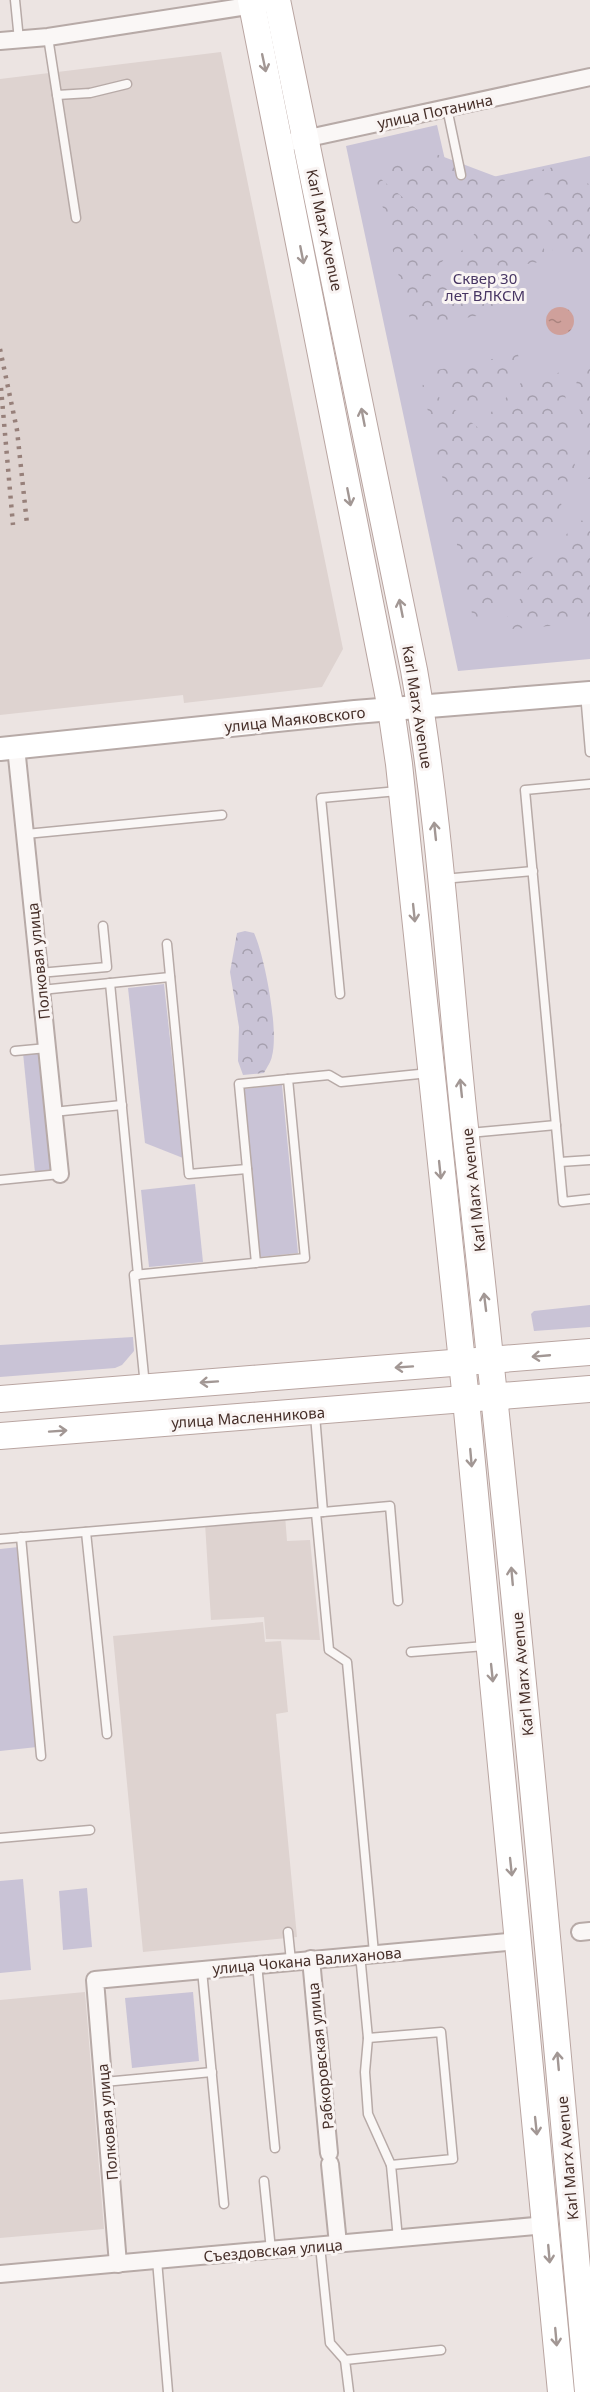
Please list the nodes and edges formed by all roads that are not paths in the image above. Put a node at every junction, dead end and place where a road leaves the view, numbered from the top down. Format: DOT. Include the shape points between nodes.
graph roads {
  1 [pos="15,0"];
  2 [pos="277,1"];
  3 [pos="251,3"];
  4 [pos="48,37"];
  5 [pos="20,40"];
  6 [pos="0,41"];
  7 [pos="590,77"];
  8 [pos="127,84"];
  9 [pos="57,95"];
  10 [pos="447,108"];
  11 [pos="306,139"];
  12 [pos="281,144"];
  13 [pos="461,175"];
  14 [pos="76,218"];
  15 [pos="587,693"];
  16 [pos="420,707"];
  17 [pos="391,709"];
  18 [pos="8,748"];
  19 [pos="590,752"];
  20 [pos="590,784"];
  21 [pos="401,791"];
  22 [pos="222,815"];
  23 [pos="26,834"];
  24 [pos="533,871"];
  25 [pos="440,879"];
  26 [pos="103,926"];
  27 [pos="167,944"];
  28 [pos="170,977"];
  29 [pos="40,982"];
  30 [pos="110,983"];
  31 [pos="340,994"];
  32 [pos="47,1048"];
  33 [pos="15,1051"];
  34 [pos="430,1072"];
  35 [pos="288,1079"];
  36 [pos="122,1105"];
  37 [pos="53,1112"];
  38 [pos="556,1125"];
  39 [pos="466,1133"];
  40 [pos="590,1160"];
  41 [pos="560,1162"];
  42 [pos="247,1169"];
  43 [pos="60,1174"];
  44 [pos="0,1180"];
  45 [pos="590,1199"];
  46 [pos="256,1263"];
  47 [pos="138,1275"];
  48 [pos="590,1352"];
  49 [pos="492,1360"];
  50 [pos="462,1363"];
  51 [pos="145,1387"];
  52 [pos="590,1389"];
  53 [pos="495,1397"];
  54 [pos="0,1399"];
  55 [pos="466,1400"];
  56 [pos="315,1412"];
  57 [pos="0,1436"];
  58 [pos="320,1512"];
  59 [pos="86,1532"];
  60 [pos="21,1537"];
  61 [pos="0,1539"];
  62 [pos="398,1601"];
  63 [pos="489,1646"];
  64 [pos="411,1652"];
  65 [pos="107,1734"];
  66 [pos="41,1756"];
  67 [pos="90,1830"];
  68 [pos="0,1838"];
  69 [pos="288,1932"];
  70 [pos="518,1941"];
  71 [pos="367,1954"];
  72 [pos="311,1959"];
  73 [pos="291,1961"];
  74 [pos="257,1964"];
  75 [pos="202,1970"];
  76 [pos="95,1980"];
  77 [pos="368,2038"];
  78 [pos="212,2072"];
  79 [pos="104,2082"];
  80 [pos="275,2148"];
  81 [pos="391,2165"];
  82 [pos="264,2181"];
  83 [pos="224,2204"];
  84 [pos="546,2225"];
  85 [pos="582,2225"];
  86 [pos="398,2239"];
  87 [pos="338,2244"];
  88 [pos="320,2246"];
  89 [pos="271,2250"];
  90 [pos="157,2260"];
  91 [pos="118,2264"];
  92 [pos="0,2274"];
  93 [pos="441,2350"];
  94 [pos="345,2360"];
  95 [pos="168,2392"];
  96 [pos="349,2392"];
  97 [pos="561,2392"];
  98 [pos="588,2392"];
  1 -- 5 [label="lane"];
  2 -- 3 [label="street"];
  2 -- 11 [label="main road, Karl Marx Avenue"];
  3 -- 4 [label="street"];
  3 -- 12 [label="main road, Karl Marx Avenue, one-way"];
  4 -- 5 [label="street"];
  4 -- 9 [label="lane"];
  5 -- 6 [label="street"];
  7 -- 10 [label="street, улица Потанина"];
  8 -- 9 [label="lane" via="90,93"];
  9 -- 14 [label="lane"];
  10 -- 11 [label="street, улица Потанина"];
  10 -- 13 [label="lane"];
  11 -- 12 [label="street, улица Потанина"];
  16 -- 11 [label="main road, Karl Marx Avenue, one-way"];
  12 -- 17 [label="main road, Karl Marx Avenue, one-way"];
  15 -- 16 [label="main road, улица Маяковского"];
  15 -- 19 [label="lane"];
  16 -- 17 [label="main road, улица Маяковского"];
  25 -- 16 [label="main road, Karl Marx Avenue, one-way"];
  17 -- 18 [label="main road, улица Маяковского"];
  17 -- 21 [label="main road, Karl Marx Avenue"];
  18 -- 23 [label="street, Полковая улица"];
  20 -- 24 [label="lane" via="525,790"];
  21 -- 31 [label="lane" via="321,798"];
  21 -- 34 [label="main road, Karl Marx Avenue, one-way"];
  22 -- 23 [label="lane"];
  23 -- 29 [label="street, Полковая улица"];
  24 -- 25 [label="lane"];
  24 -- 38 [label="lane"];
  39 -- 25 [label="main road, Karl Marx Avenue, one-way"];
  26 -- 29 [label="lane" via="107,967"];
  27 -- 28 [label="lane"];
  28 -- 30 [label="lane"];
  28 -- 42 [label="lane" via="189,1174"];
  29 -- 30 [label="lane"];
  29 -- 32 [label="street, Полковая улица"];
  30 -- 36 [label="lane"];
  32 -- 33 [label="lane"];
  32 -- 37 [label="street, Полковая улица"];
  34 -- 35 [label="lane" via="341,1082 329,1075"];
  34 -- 50 [label="main road, Karl Marx Avenue, one-way"];
  35 -- 42 [label="lane" via="239,1084"];
  35 -- 46 [label="lane" via="305,1258"];
  36 -- 37 [label="lane"];
  36 -- 47 [label="lane"];
  37 -- 43 [label="street, Полковая улица"];
  38 -- 39 [label="lane"];
  38 -- 41 [label="lane"];
  49 -- 39 [label="main road, Karl Marx Avenue, one-way"];
  40 -- 41 [label="lane"];
  41 -- 45 [label="lane" via="563,1202"];
  42 -- 46 [label="lane"];
  43 -- 44 [label="lane"];
  46 -- 47 [label="lane"];
  47 -- 51 [label="lane" via="134,1275"];
  48 -- 49 [label="main road, one-way"];
  49 -- 50 [label="main road"];
  49 -- 53 [label="main road, Karl Marx Avenue"];
  50 -- 51 [label="main road, one-way"];
  50 -- 55 [label="main road, Karl Marx Avenue"];
  51 -- 54 [label="main road"];
  52 -- 53 [label="main road, улица Масленникова"];
  53 -- 55 [label="main road, улица Масленникова"];
  85 -- 53 [label="main road, Karl Marx Avenue, one-way"];
  55 -- 56 [label="main road, улица Масленникова"];
  55 -- 63 [label="main road, Karl Marx Avenue, one-way"];
  57 -- 56 [label="main road, улица Масленникова, one-way"];
  56 -- 58 [label="lane"];
  58 -- 59 [label="lane"];
  58 -- 62 [label="lane" via="390,1506"];
  58 -- 71 [label="lane" via="329,1650 347,1662"];
  59 -- 60 [label="lane"];
  59 -- 65 [label="lane"];
  60 -- 61 [label="lane"];
  60 -- 66 [label="lane"];
  63 -- 64 [label="lane"];
  63 -- 70 [label="main road, Karl Marx Avenue, one-way"];
  67 -- 68 [label="lane"];
  69 -- 73 [label="lane"];
  70 -- 71 [label="street, улица Чокана Валиханова"];
  70 -- 84 [label="main road, Karl Marx Avenue, one-way"];
  71 -- 72 [label="street, улица Чокана Валиханова"];
  71 -- 77 [label="lane"];
  72 -- 73 [label="street, улица Чокана Валиханова"];
  72 -- 87 [label="street, Рабкоровская улица"];
  73 -- 74 [label="street, улица Чокана Валиханова"];
  74 -- 75 [label="street, улица Чокана Валиханова"];
  74 -- 80 [label="lane"];
  75 -- 76 [label="street, улица Чокана Валиханова"];
  75 -- 78 [label="lane"];
  76 -- 79 [label="street, Полковая улица"];
  77 -- 81 [label="lane" via="368,2114"];
  77 -- 81 [label="lane" via="441,2032 453,2159"];
  78 -- 79 [label="lane"];
  78 -- 83 [label="lane"];
  79 -- 91 [label="street, Полковая улица"];
  81 -- 86 [label="lane"];
  82 -- 89 [label="lane"];
  84 -- 85 [label="main road"];
  84 -- 86 [label="street, Съездовская улица"];
  84 -- 97 [label="main road, Karl Marx Avenue, one-way"];
  85 -- 98 [label="main road, Karl Marx Avenue"];
  86 -- 87 [label="street, Съездовская улица"];
  87 -- 88 [label="street, Съездовская улица"];
  88 -- 89 [label="street, Съездовская улица"];
  88 -- 94 [label="lane" via="330,2343"];
  89 -- 90 [label="street, Съездовская улица"];
  90 -- 91 [label="street, Съездовская улица"];
  90 -- 95 [label="lane"];
  91 -- 92 [label="street, Съездовская улица"];
  93 -- 94 [label="lane"];
  94 -- 96 [label="lane"];
}
